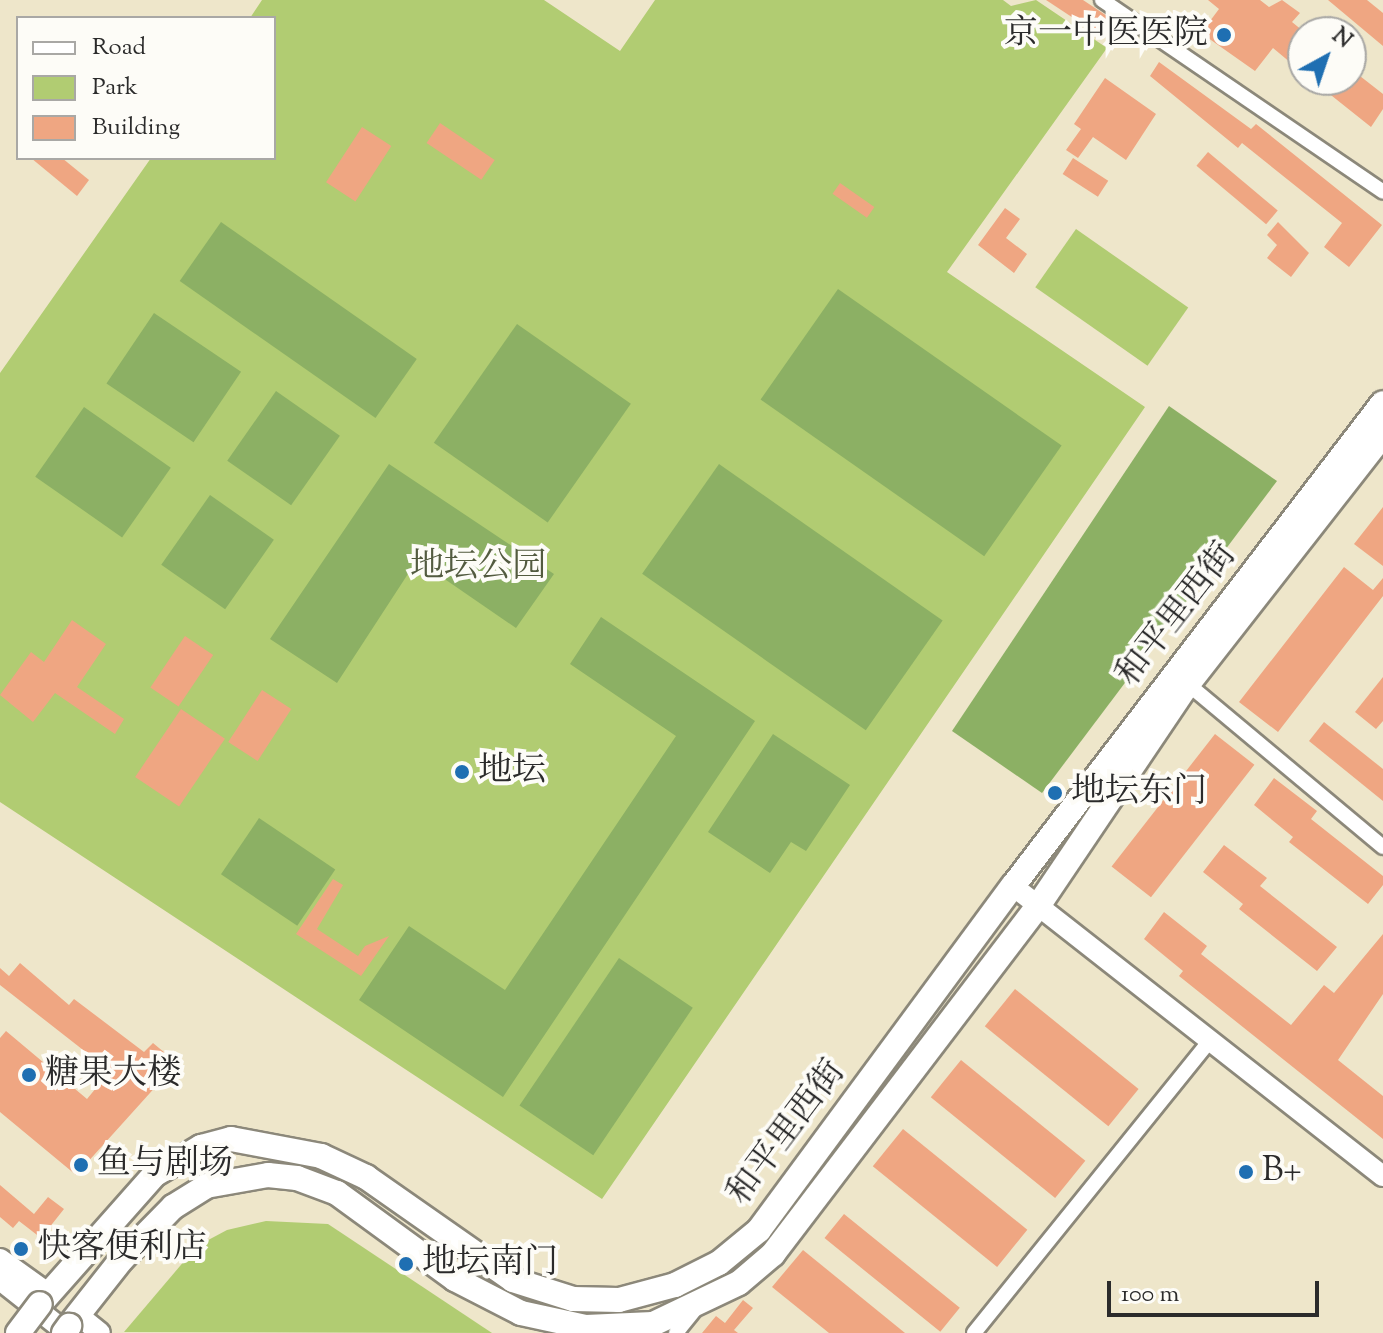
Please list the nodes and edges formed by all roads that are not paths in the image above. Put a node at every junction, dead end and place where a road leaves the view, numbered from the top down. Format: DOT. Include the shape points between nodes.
graph roads {
  1 [pos="1102,0"];
  2 [pos="1383,192"];
  3 [pos="1383,403"];
  4 [pos="1383,434"];
  5 [pos="1188,684"];
  6 [pos="1383,847"];
  7 [pos="1013,886"];
  8 [pos="1038,906"];
  9 [pos="1210,1040"];
  10 [pos="1383,1176"];
  11 [pos="0,1259"];
  12 [pos="0,1280"];
  13 [pos="44,1299"];
  14 [pos="699,1305"];
  15 [pos="69,1327"];
  16 [pos="18,1333"];
  17 [pos="100,1333"];
  18 [pos="676,1333"];
  19 [pos="974,1333"];
  1 -- 2 [label="street"];
  3 -- 7 [label="main road, 和平里西街"];
  4 -- 5 [label="main road, 和平里西街"];
  5 -- 6 [label="street"];
  5 -- 8 [label="main road, 和平里西街"];
  7 -- 8 [label="street"];
  7 -- 13 [label="main road, 和平里西街" via="759,1230 719,1263 675,1285 619,1300 573,1299 513,1280 366,1177 321,1156 231,1139 201,1147 154,1175"];
  8 -- 9 [label="street"];
  8 -- 14 [label="main road, 和平里西街" via="773,1254 739,1283"];
  9 -- 10 [label="street"];
  9 -- 19 [label="street"];
  11 -- 13 [label="street"];
  12 -- 15 [label="street"];
  13 -- 16 [label="main road, 和平里西街, bridge"];
  14 -- 15 [label="main road, 和平里西街" via="653,1324 586,1327 521,1313 455,1279 337,1193 297,1178 268,1175 206,1186 173,1207"];
  14 -- 18 [label="street"];
  15 -- 17 [label="street"];
}
